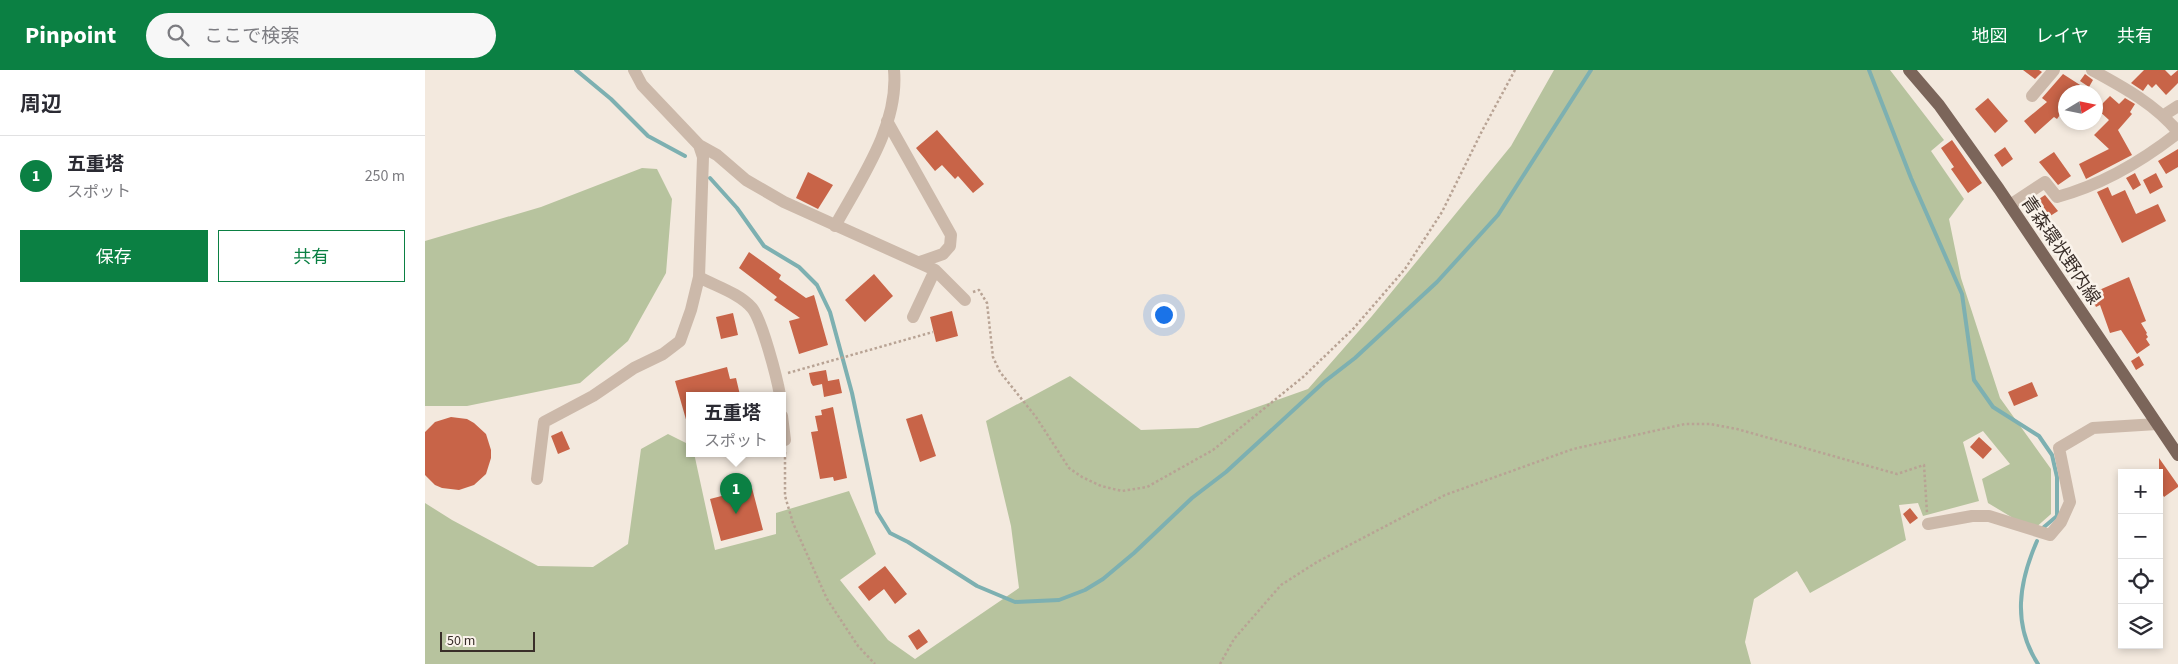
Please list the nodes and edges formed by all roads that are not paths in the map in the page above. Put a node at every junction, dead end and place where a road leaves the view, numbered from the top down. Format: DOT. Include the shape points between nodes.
graph roads {
  1 [pos="634,70"];
  2 [pos="894,70"];
  3 [pos="1909,70"];
  4 [pos="2054,70"];
  5 [pos="2092,70"];
  6 [pos="2033,96"];
  7 [pos="2178,106"];
  8 [pos="2164,115"];
  9 [pos="887,121"];
  10 [pos="2178,132"];
  11 [pos="699,145"];
  12 [pos="2010,205"];
  13 [pos="835,226"];
  14 [pos="920,262"];
  15 [pos="935,270"];
  16 [pos="699,278"];
  17 [pos="965,300"];
  18 [pos="913,316"];
  19 [pos="780,392"];
  20 [pos="2157,424"];
  21 [pos="2176,448"];
  22 [pos="537,479"];
  23 [pos="1928,524"];
  1 -- 11 [label="street" via="642,85"];
  2 -- 9 [label="street" via="895,85"];
  3 -- 12 [label="main road, 青森環状野内線" via="1939,105"];
  4 -- 6 [label="street"];
  5 -- 8 [label="street" via="2124,87"];
  7 -- 8 [label="street"];
  8 -- 10 [label="street"];
  9 -- 13 [label="street" via="882,141"];
  9 -- 14 [label="street" via="951,235 950,246 943,254"];
  10 -- 12 [label="street" via="2149,156 2084,190 2057,197 2045,182"];
  11 -- 13 [label="street" via="746,180"];
  11 -- 16 [label="street" via="703,158"];
  12 -- 20 [label="main road, 青森環状野内線"];
  13 -- 14 [label="street"];
  14 -- 15 [label="street"];
  15 -- 17 [label="street"];
  15 -- 18 [label="street"];
  16 -- 19 [label="street" via="742,299 753,309"];
  16 -- 22 [label="street" via="680,341 593,396 544,422"];
  20 -- 21 [label="main road, 青森環状野内線"];
  20 -- 23 [label="street" via="2093,428 2059,448 2070,502 2061,522 2050,535 1989,516"];
}
